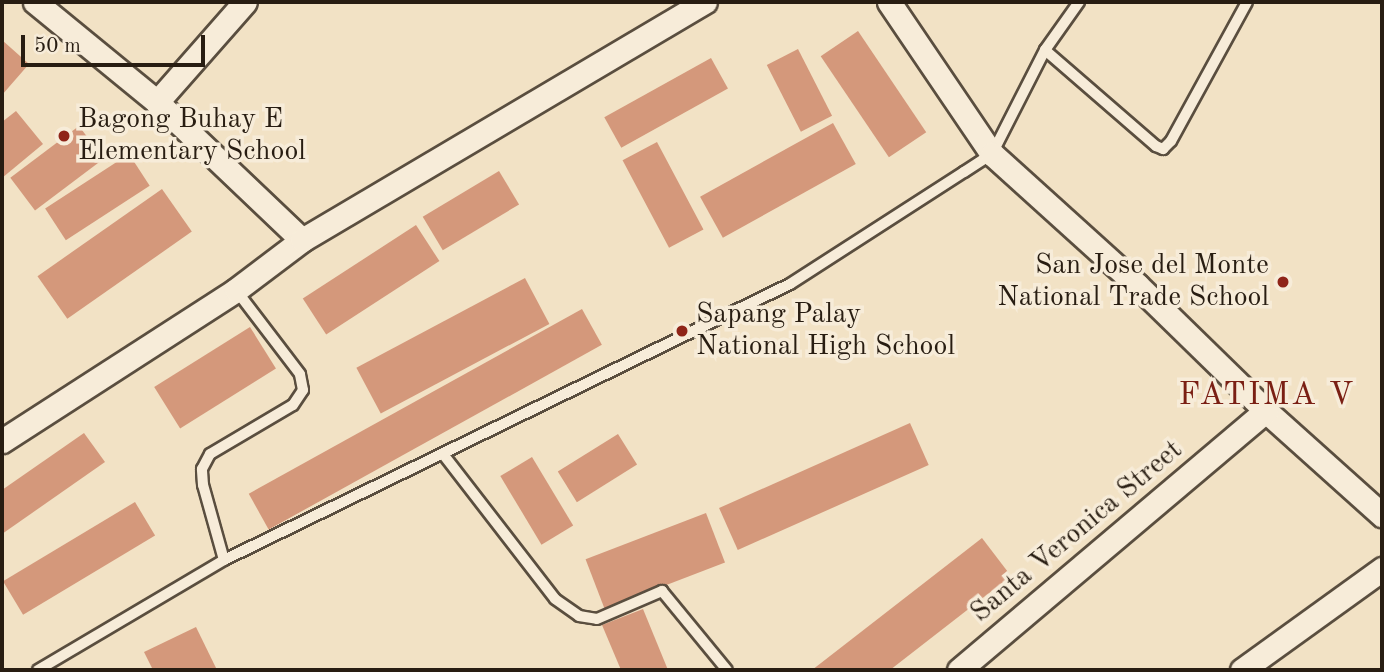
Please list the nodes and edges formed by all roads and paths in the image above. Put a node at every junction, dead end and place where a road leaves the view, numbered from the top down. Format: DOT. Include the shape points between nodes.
graph roads {
  1 [pos="35,2"];
  2 [pos="245,2"];
  3 [pos="705,2"];
  4 [pos="889,2"];
  5 [pos="1079,2"];
  6 [pos="1247,2"];
  7 [pos="676,9"];
  8 [pos="1045,50"];
  9 [pos="157,102"];
  10 [pos="992,153"];
  11 [pos="302,240"];
  12 [pos="236,290"];
  13 [pos="1266,411"];
  14 [pos="2,441"];
  15 [pos="443,454"];
  16 [pos="1377,501"];
  17 [pos="224,560"];
  18 [pos="1382,569"];
  19 [pos="38,670"];
  20 [pos="727,670"];
  21 [pos="959,670"];
  22 [pos="1242,670"];
  1 -- 9 [label="street"];
  2 -- 9 [label="street"];
  3 -- 7 [label="street"];
  4 -- 10 [label="street"];
  5 -- 8 [label="lane"];
  6 -- 8 [label="lane" via="1163,149"];
  7 -- 11 [label="street"];
  8 -- 10 [label="lane"];
  9 -- 11 [label="street"];
  10 -- 13 [label="street"];
  10 -- 15 [label="lane" via="790,284"];
  11 -- 12 [label="street"];
  12 -- 14 [label="street"];
  12 -- 17 [label="lane" via="300,374 303,390 293,405 210,454 202,469"];
  13 -- 16 [label="street"];
  13 -- 21 [label="street, Santa Veronica Street"];
  15 -- 17 [label="lane"];
  15 -- 20 [label="lane" via="555,599 579,617 597,619 662,592"];
  17 -- 19 [label="lane"];
  18 -- 22 [label="street"];
}
